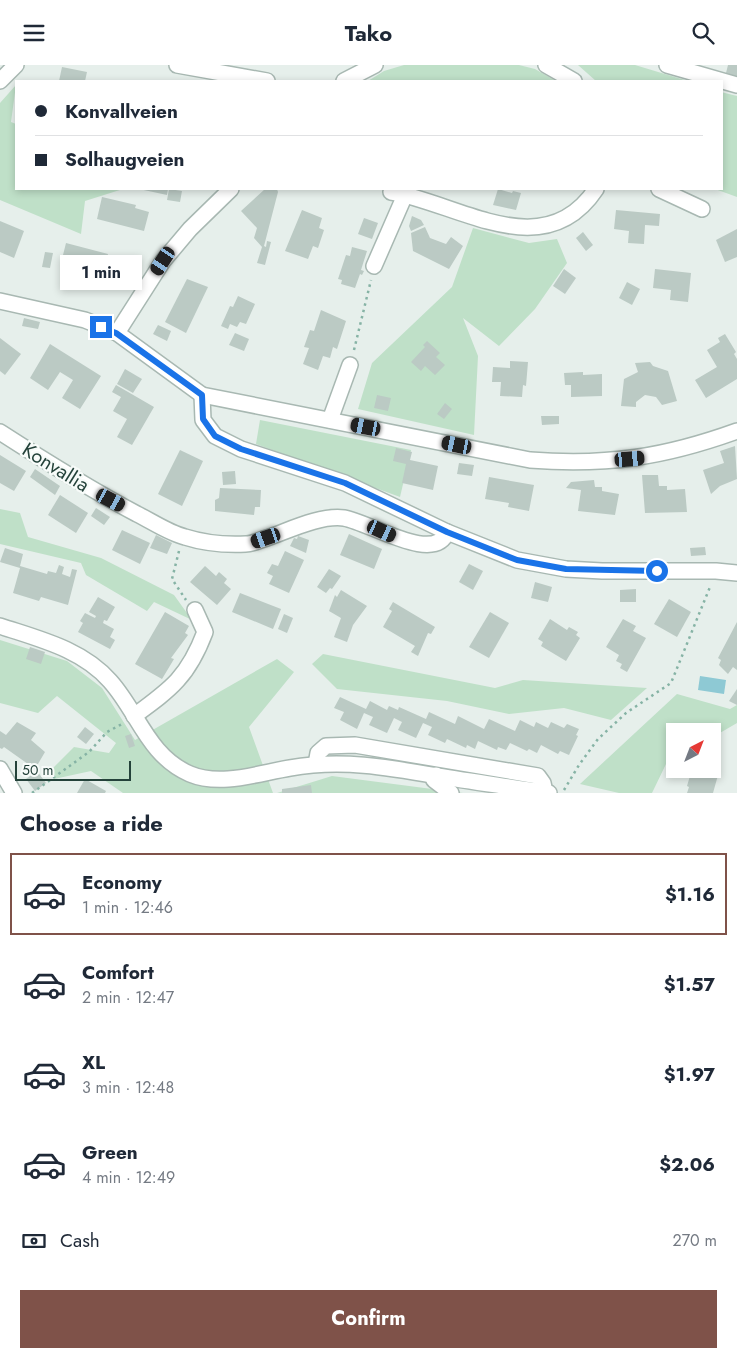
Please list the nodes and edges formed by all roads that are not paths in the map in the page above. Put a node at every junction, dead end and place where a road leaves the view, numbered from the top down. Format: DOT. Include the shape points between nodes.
graph roads {
  1 [pos="16,65"];
  2 [pos="177,65"];
  3 [pos="376,65"];
  4 [pos="546,65"];
  5 [pos="667,65"];
  6 [pos="261,80"];
  7 [pos="346,80"];
  8 [pos="572,80"];
  9 [pos="720,80"];
  10 [pos="0,81"];
  11 [pos="723,81"];
  12 [pos="737,85"];
  13 [pos="230,190"];
  14 [pos="595,190"];
  15 [pos="661,190"];
  16 [pos="702,209"];
  17 [pos="374,266"];
  18 [pos="0,301"];
  19 [pos="116,333"];
  20 [pos="350,365"];
  21 [pos="202,395"];
  22 [pos="330,420"];
  23 [pos="737,431"];
  24 [pos="0,432"];
  25 [pos="447,532"];
  26 [pos="737,573"];
  27 [pos="195,610"];
  28 [pos="0,626"];
  29 [pos="134,716"];
  30 [pos="316,764"];
  31 [pos="0,769"];
  32 [pos="436,775"];
  33 [pos="14,793"];
  34 [pos="451,793"];
  35 [pos="547,793"];
  1 -- 10 [label="street"];
  2 -- 6 [label="street"];
  3 -- 7 [label="street"];
  4 -- 8 [label="street"];
  5 -- 9 [label="street"];
  11 -- 12 [label="street"];
  13 -- 19 [label="street" via="163,261"];
  14 -- 17 [label="street" via="565,218 544,227 522,228 464,215 398,194"];
  15 -- 16 [label="street"];
  18 -- 19 [label="street" via="85,320"];
  19 -- 21 [label="street"];
  20 -- 22 [label="street"];
  21 -- 22 [label="street"];
  21 -- 25 [label="street" via="203,419 215,436 241,449 345,483"];
  22 -- 23 [label="street" via="530,460 572,463 644,458 682,450"];
  24 -- 25 [label="street, Konvallia" via="96,492 184,537 221,544 248,544 321,520 342,518 361,522 408,542 426,545 444,540"];
  25 -- 26 [label="street" via="517,560 566,569"];
  27 -- 29 [label="street" via="205,632 186,672 171,689"];
  28 -- 29 [label="street" via="71,651 92,664 110,681"];
  29 -- 30 [label="street" via="152,745 191,775 221,779"];
  30 -- 32 [label="street" via="378,765"];
  30 -- 35 [label="street" via="318,753 326,746 355,745 538,776"];
  31 -- 33 [label="street"];
  32 -- 34 [label="street" via="434,780"];
  32 -- 35 [label="street"];
}
